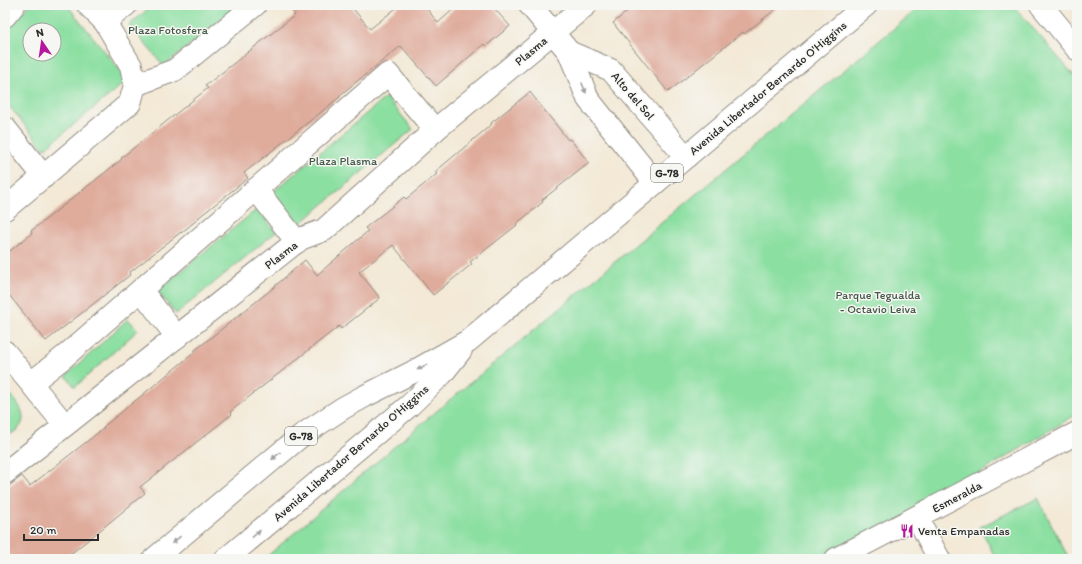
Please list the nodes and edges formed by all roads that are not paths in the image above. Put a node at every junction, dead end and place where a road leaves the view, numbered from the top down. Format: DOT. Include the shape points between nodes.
graph roads {
  1 [pos="14,5"];
  2 [pos="88,5"];
  3 [pos="126,5"];
  4 [pos="255,5"];
  5 [pos="530,5"];
  6 [pos="586,5"];
  7 [pos="866,5"];
  8 [pos="1041,5"];
  9 [pos="5,16"];
  10 [pos="106,22"];
  11 [pos="553,33"];
  12 [pos="1077,50"];
  13 [pos="569,52"];
  14 [pos="135,84"];
  15 [pos="5,128"];
  16 [pos="435,130"];
  17 [pos="686,157"];
  18 [pos="44,177"];
  19 [pos="655,183"];
  20 [pos="256,190"];
  21 [pos="5,209"];
  22 [pos="297,242"];
  23 [pos="141,290"];
  24 [pos="176,337"];
  25 [pos="468,341"];
  26 [pos="5,352"];
  27 [pos="31,383"];
  28 [pos="65,425"];
  29 [pos="1077,433"];
  30 [pos="5,473"];
  31 [pos="918,517"];
  32 [pos="154,559"];
  33 [pos="226,559"];
  34 [pos="836,559"];
  35 [pos="939,559"];
  1 -- 9 [label="street"];
  2 -- 10 [label="street"];
  3 -- 10 [label="street"];
  4 -- 14 [label="street" via="175,70"];
  5 -- 11 [label="street, Alto del Sol"];
  6 -- 11 [label="street, Plasma"];
  7 -- 17 [label="street, Avenida Libertador Bernardo O'Higgins / G-78"];
  8 -- 12 [label="street"];
  10 -- 14 [label="street" via="131,66"];
  11 -- 13 [label="street, Alto del Sol"];
  11 -- 16 [label="street, Plasma"];
  13 -- 17 [label="street, Alto del Sol" via="611,70"];
  13 -- 19 [label="street, Alto del Sol, one-way" via="588,99"];
  14 -- 18 [label="street" via="130,103"];
  15 -- 18 [label="street"];
  16 -- 20 [label="street" via="388,74"];
  16 -- 22 [label="street, Plasma" via="324,230"];
  17 -- 19 [label="street, Avenida Libertador Bernardo O'Higgins / G-78"];
  18 -- 21 [label="street"];
  19 -- 25 [label="street, Avenida Libertador Bernardo O'Higgins / G-78"];
  20 -- 22 [label="street"];
  20 -- 23 [label="street"];
  22 -- 24 [label="street, Plasma"];
  23 -- 24 [label="street"];
  23 -- 27 [label="street"];
  24 -- 28 [label="street, Plasma"];
  25 -- 32 [label="street, Avenida Libertador Bernardo O'Higgins / G-78, one-way" via="354,402 302,435"];
  33 -- 25 [label="street, Avenida Libertador Bernardo O'Higgins / G-78, one-way" via="410,405 442,374"];
  26 -- 27 [label="street"];
  27 -- 28 [label="street"];
  28 -- 30 [label="street, Plasma"];
  29 -- 31 [label="street, Esmeralda"];
  31 -- 34 [label="street, Esmeralda"];
  31 -- 35 [label="street"];
}
